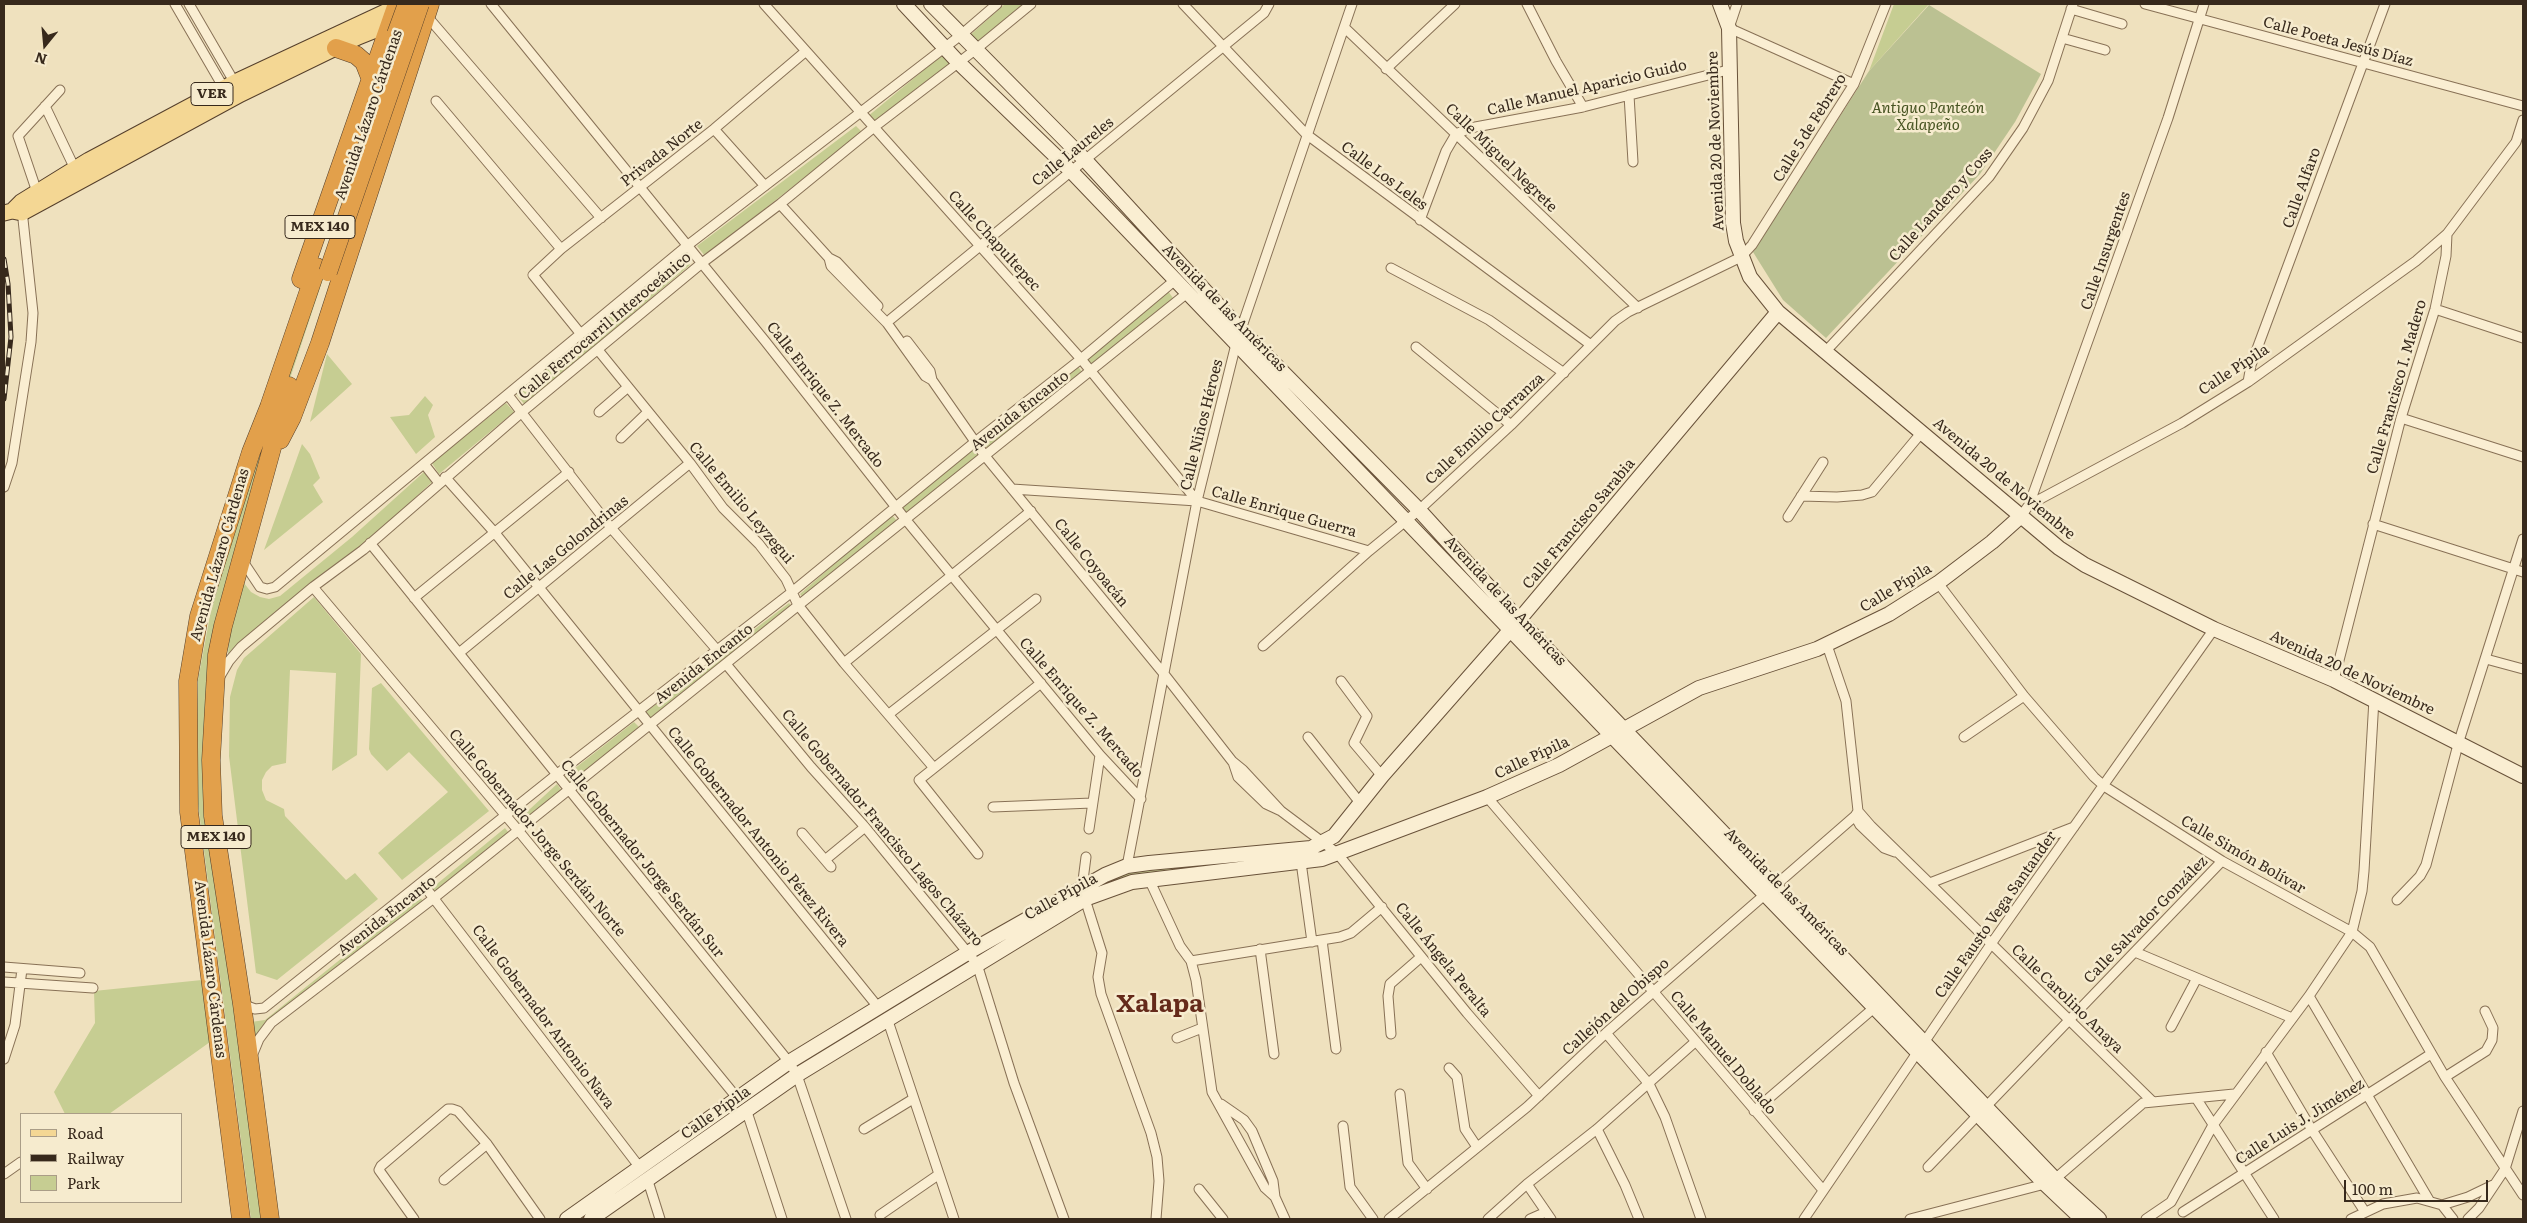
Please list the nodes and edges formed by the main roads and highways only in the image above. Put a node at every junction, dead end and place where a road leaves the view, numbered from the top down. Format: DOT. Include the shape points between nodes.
graph roads {
  1 [pos="904,4"];
  2 [pos="931,4"];
  3 [pos="1720,4"];
  4 [pos="397,11"];
  5 [pos="424,13"];
  6 [pos="336,48"];
  7 [pos="368,90"];
  8 [pos="233,91"];
  9 [pos="400,93"];
  10 [pos="395,110"];
  11 [pos="11,211"];
  12 [pos="322,270"];
  13 [pos="1778,312"];
  14 [pos="251,452"];
  15 [pos="271,458"];
  16 [pos="2025,510"];
  17 [pos="1514,625"];
  18 [pos="1625,730"];
  19 [pos="1612,736"];
  20 [pos="2523,776"];
  21 [pos="1323,844"];
  22 [pos="1770,889"];
  23 [pos="1084,893"];
  24 [pos="1922,1047"];
  25 [pos="645,1175"];
  26 [pos="2050,1181"];
  27 [pos="273,1216"];
  28 [pos="241,1219"];
  29 [pos="567,1219"];
  30 [pos="591,1219"];
  31 [pos="2082,1219"];
  32 [pos="2099,1219"];
  1 -- 17 [label="main road, Avenida de las Américas" via="958,62 1070,170 1405,519"];
  2 -- 17 [label="main road, Avenida de las Américas" via="1086,161 1240,329 1419,510"];
  3 -- 13 [label="main road, Avenida 20 de Noviembre" via="1729,28 1733,223 1741,257 1750,277"];
  4 -- 5 [label="main road, VER"];
  4 -- 6 [label="main road, VER"];
  4 -- 7 [label="highway, MEX 140"];
  4 -- 8 [label="main road, VER" via="385,12"];
  4 -- 12 [label="highway, Avenida Lázaro Cárdenas / MEX 140, bridge"];
  5 -- 9 [label="highway, MEX 140"];
  5 -- 12 [label="highway, Avenida Lázaro Cárdenas / MEX 140, bridge"];
  6 -- 7 [label="highway" via="356,55 369,72"];
  6 -- 8 [label="main road, VER"];
  7 -- 9 [label="highway" via="392,96"];
  7 -- 10 [label="highway" via="374,96 391,102"];
  7 -- 14 [label="highway, MEX 140" via="257,403"];
  8 -- 11 [label="main road, VER"];
  8 -- 11 [label="main road, VER" via="75,169"];
  9 -- 10 [label="highway, MEX 140"];
  10 -- 15 [label="highway, MEX 140" via="320,343 292,417"];
  12 -- 14 [label="highway, Avenida Lázaro Cárdenas / MEX 140"];
  12 -- 15 [label="highway, Avenida Lázaro Cárdenas / MEX 140" via="280,413"];
  13 -- 16 [label="main road, Avenida 20 de Noviembre" via="1922,432"];
  13 -- 17 [label="main road, Calle Francisco Sarabia"];
  14 -- 28 [label="highway, Avenida Lázaro Cárdenas / MEX 140" via="199,616 188,681 187,739 189,812"];
  15 -- 27 [label="highway, Avenida Lázaro Cárdenas / MEX 140" via="240,558 217,655 211,760 213,816"];
  16 -- 18 [label="main road, Calle Pípila" via="1992,542 1938,583 1889,614 1826,645 1699,688"];
  16 -- 20 [label="main road, Avenida 20 de Noviembre" via="2059,548 2085,565 2214,629 2374,699"];
  17 -- 18 [label="main road, Avenida de las Américas"];
  17 -- 19 [label="main road, Avenida de las Américas"];
  17 -- 21 [label="main road, Calle Francisco Sarabia" via="1334,836"];
  18 -- 19 [label="main road, Calle Pípila"];
  18 -- 22 [label="main road, Avenida de las Américas"];
  19 -- 22 [label="main road, Avenida de las Américas"];
  19 -- 23 [label="main road, Calle Pípila" via="1559,765 1487,797 1322,859 1149,878"];
  21 -- 23 [label="main road, Calle Pípila" via="1311,848 1127,866"];
  22 -- 24 [label="main road, Avenida de las Américas"];
  22 -- 24 [label="main road, Avenida de las Américas" via="1875,1007"];
  23 -- 25 [label="main road, Calle Pípila"];
  23 -- 25 [label="main road, Calle Pípila" via="969,952 790,1062 738,1099"];
  24 -- 26 [label="main road, Avenida de las Américas"];
  25 -- 29 [label="main road, Calle Pípila"];
  25 -- 30 [label="main road, Calle Pípila"];
  26 -- 31 [label="main road, Avenida de las Américas"];
  26 -- 32 [label="main road, Avenida de las Américas"];
}
